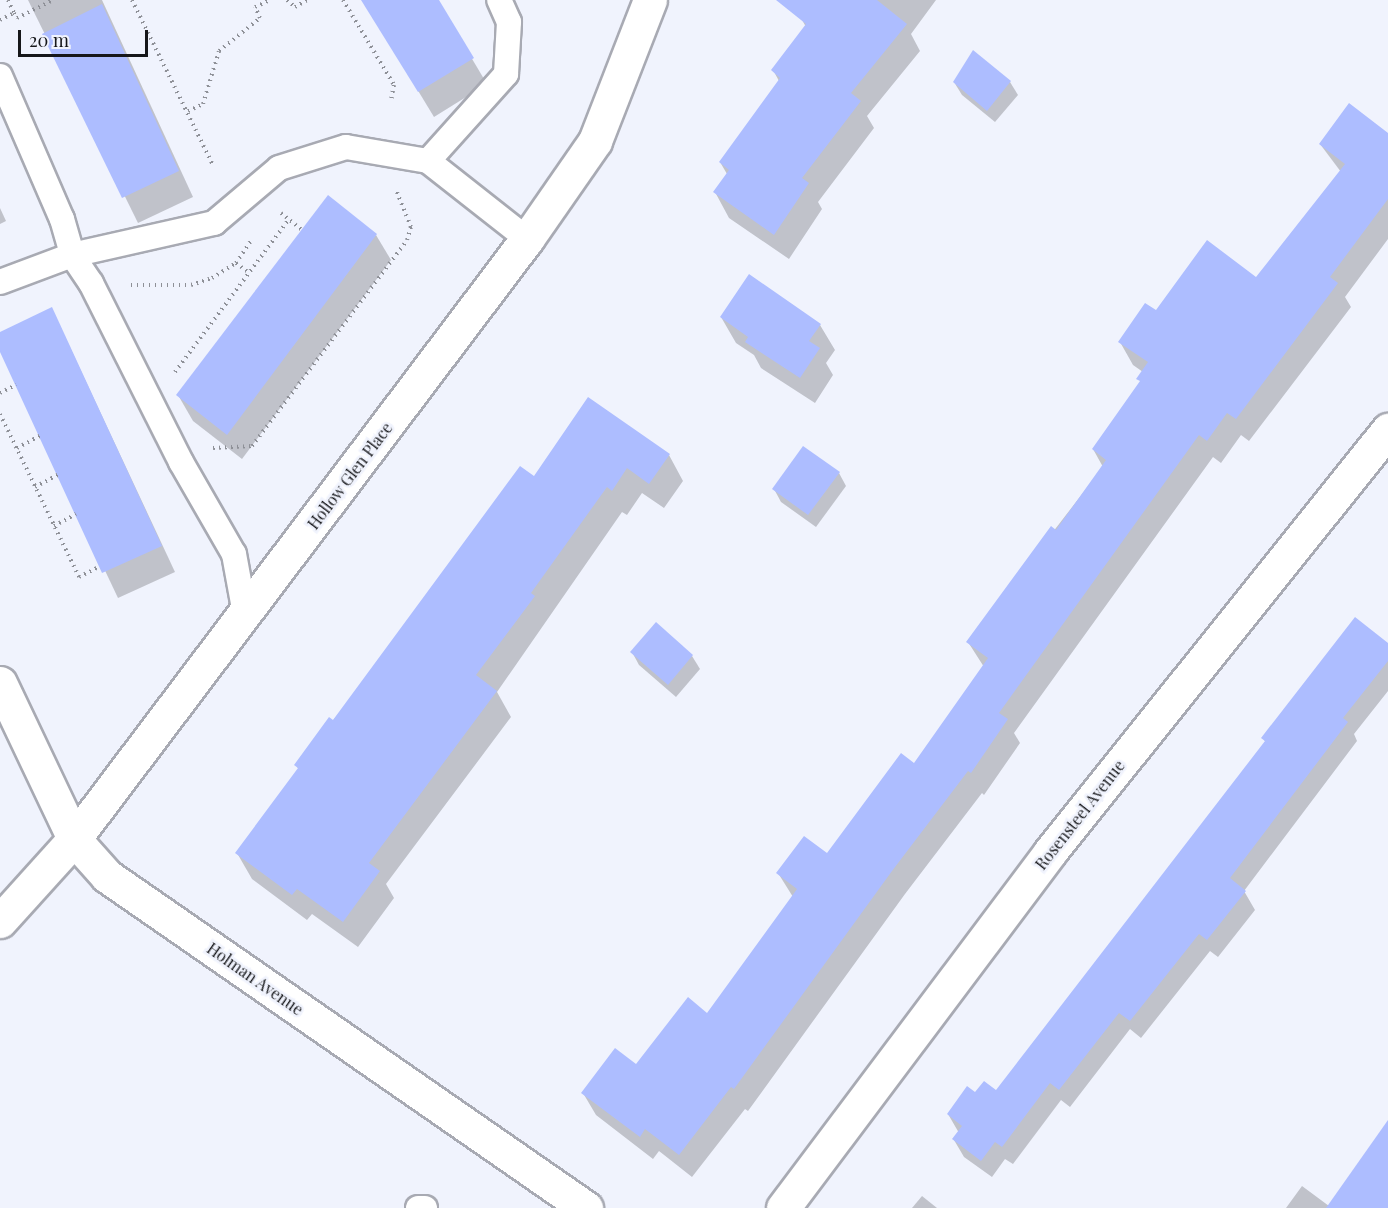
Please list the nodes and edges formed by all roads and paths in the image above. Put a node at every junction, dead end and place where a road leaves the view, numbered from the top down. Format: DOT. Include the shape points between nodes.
graph roads {
  1 [pos="8,0"];
  2 [pos="52,0"];
  3 [pos="132,0"];
  4 [pos="270,0"];
  5 [pos="287,0"];
  6 [pos="307,0"];
  7 [pos="343,0"];
  8 [pos="499,0"];
  9 [pos="650,0"];
  10 [pos="14,13"];
  11 [pos="0,20"];
  12 [pos="0,76"];
  13 [pos="391,100"];
  14 [pos="188,111"];
  15 [pos="428,161"];
  16 [pos="213,165"];
  17 [pos="395,188"];
  18 [pos="285,207"];
  19 [pos="277,212"];
  20 [pos="272,215"];
  21 [pos="289,219"];
  22 [pos="302,230"];
  23 [pos="258,232"];
  24 [pos="528,239"];
  25 [pos="72,255"];
  26 [pos="236,263"];
  27 [pos="248,272"];
  28 [pos="0,282"];
  29 [pos="126,285"];
  30 [pos="16,385"];
  31 [pos="0,393"];
  32 [pos="153,401"];
  33 [pos="0,414"];
  34 [pos="1388,430"];
  35 [pos="40,436"];
  36 [pos="17,448"];
  37 [pos="213,448"];
  38 [pos="58,476"];
  39 [pos="35,487"];
  40 [pos="76,514"];
  41 [pos="54,526"];
  42 [pos="99,567"];
  43 [pos="246,614"];
  44 [pos="0,683"];
  45 [pos="74,839"];
  46 [pos="0,921"];
  47 [pos="418,1208"];
  48 [pos="425,1208"];
  49 [pos="586,1208"];
  50 [pos="783,1208"];
  1 -- 10 [label="path"];
  2 -- 10 [label="path" via="17,18"];
  3 -- 14 [label="path"];
  4 -- 14 [label="path" via="255,7 260,18 219,51 203,104"];
  5 -- 6 [label="path" via="295,7"];
  7 -- 13 [label="path" via="394,85"];
  8 -- 15 [label="lane" via="508,22 506,74"];
  9 -- 24 [label="street, Hollow Glen Place" via="595,141"];
  10 -- 11 [label="path"];
  12 -- 25 [label="lane" via="62,219"];
  14 -- 16 [label="path"];
  15 -- 24 [label="lane"];
  15 -- 25 [label="lane" via="346,147 279,168 214,223"];
  17 -- 37 [label="path" via="411,227 407,240 252,446"];
  18 -- 19 [label="path"];
  19 -- 20 [label="path"];
  19 -- 21 [label="path"];
  21 -- 22 [label="path"];
  21 -- 27 [label="path"];
  23 -- 26 [label="path"];
  24 -- 43 [label="street, Hollow Glen Place"];
  25 -- 28 [label="lane"];
  25 -- 32 [label="lane" via="91,283"];
  26 -- 27 [label="path"];
  26 -- 29 [label="path" via="191,285"];
  27 -- 32 [label="path"];
  30 -- 31 [label="path"];
  32 -- 43 [label="lane" via="181,462 234,554"];
  33 -- 36 [label="path"];
  34 -- 50 [label="street, Rosensteel Avenue" via="1050,852"];
  35 -- 36 [label="path"];
  36 -- 39 [label="path"];
  38 -- 39 [label="path"];
  39 -- 41 [label="path"];
  40 -- 41 [label="path"];
  41 -- 42 [label="path" via="79,577"];
  43 -- 45 [label="street, Hollow Glen Place"];
  44 -- 45 [label="street, Holman Avenue"];
  45 -- 46 [label="street, Hollow Glen Place"];
  45 -- 49 [label="street, Holman Avenue" via="107,876"];
  47 -- 48 [label="lane"];
}
